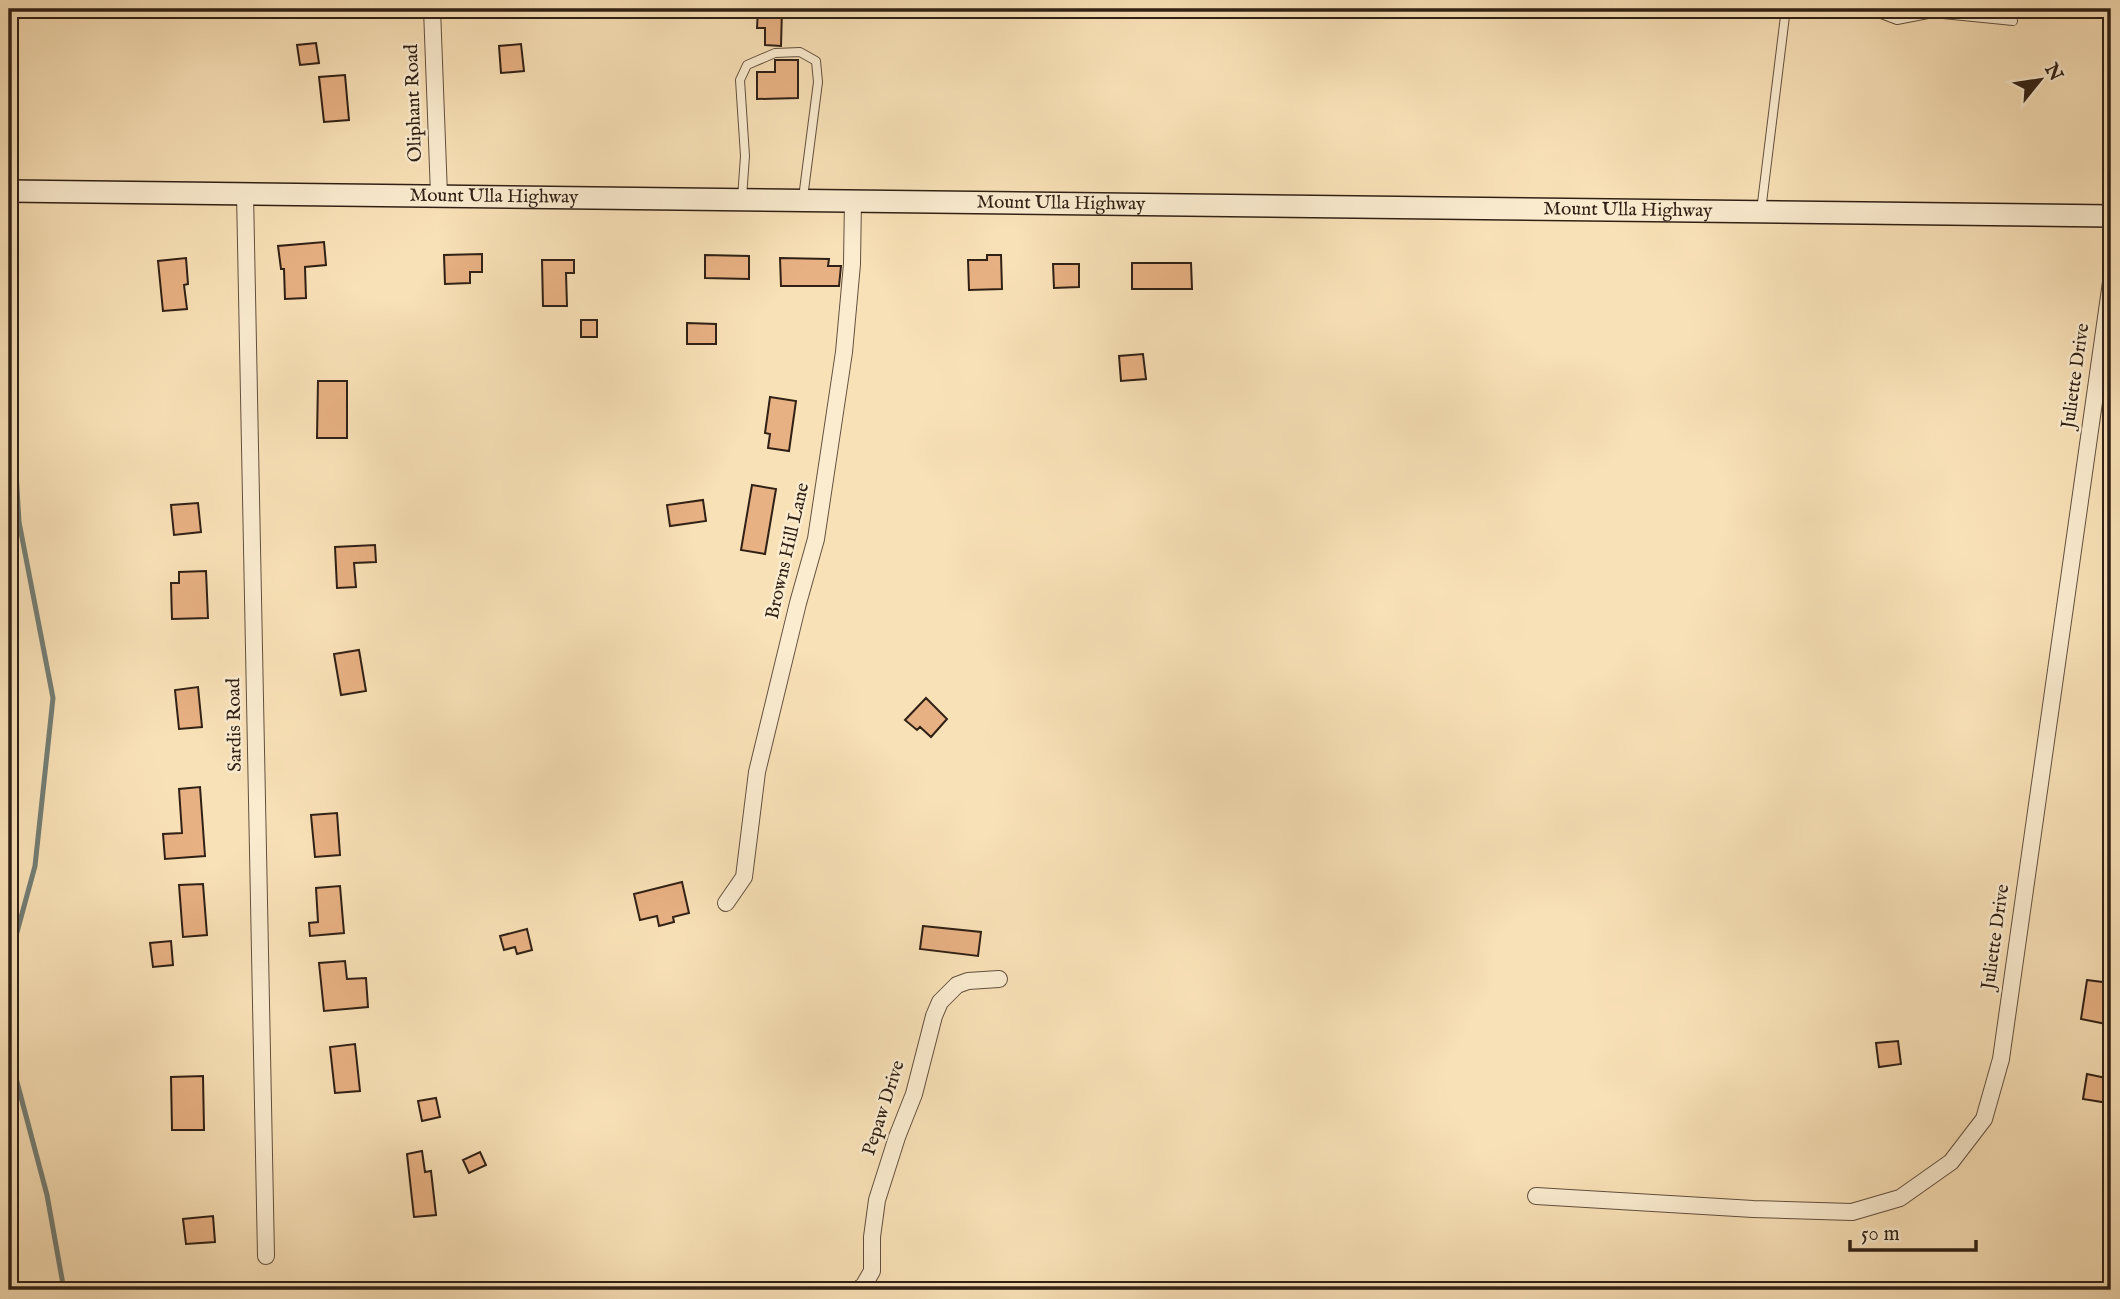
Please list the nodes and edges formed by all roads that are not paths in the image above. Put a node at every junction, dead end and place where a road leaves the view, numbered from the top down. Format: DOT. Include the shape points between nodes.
graph roads {
  1 [pos="432,9"];
  2 [pos="1789,9"];
  3 [pos="1868,9"];
  4 [pos="2013,21"];
  5 [pos="9,191"];
  6 [pos="245,193"];
  7 [pos="439,195"];
  8 [pos="742,198"];
  9 [pos="803,199"];
  10 [pos="853,200"];
  11 [pos="1761,211"];
  12 [pos="2111,216"];
  13 [pos="2111,282"];
  14 [pos="726,903"];
  15 [pos="999,979"];
  16 [pos="1536,1196"];
  17 [pos="266,1256"];
  18 [pos="858,1290"];
  1 -- 7 [label="street, Oliphant Road"];
  2 -- 11 [label="lane"];
  3 -- 4 [label="lane" via="1897,20 1933,13"];
  5 -- 6 [label="main road, Mount Ulla Highway"];
  6 -- 7 [label="main road, Mount Ulla Highway"];
  6 -- 17 [label="street, Sardis Road"];
  7 -- 8 [label="main road, Mount Ulla Highway"];
  8 -- 9 [label="main road, Mount Ulla Highway"];
  8 -- 9 [label="lane" via="745,156 740,80 747,65 775,53 800,52 816,61 818,82"];
  9 -- 10 [label="main road, Mount Ulla Highway"];
  10 -- 11 [label="main road, Mount Ulla Highway"];
  10 -- 14 [label="street, Browns Hill Lane" via="844,352 816,539 757,772 744,877"];
  11 -- 12 [label="main road, Mount Ulla Highway"];
  13 -- 16 [label="street, Juliette Drive" via="2001,1059 1984,1119 1951,1162 1910,1191 1852,1212"];
  15 -- 18 [label="street, Pepaw Drive" via="957,985 933,1016 914,1094 877,1200 872,1271"];
}
